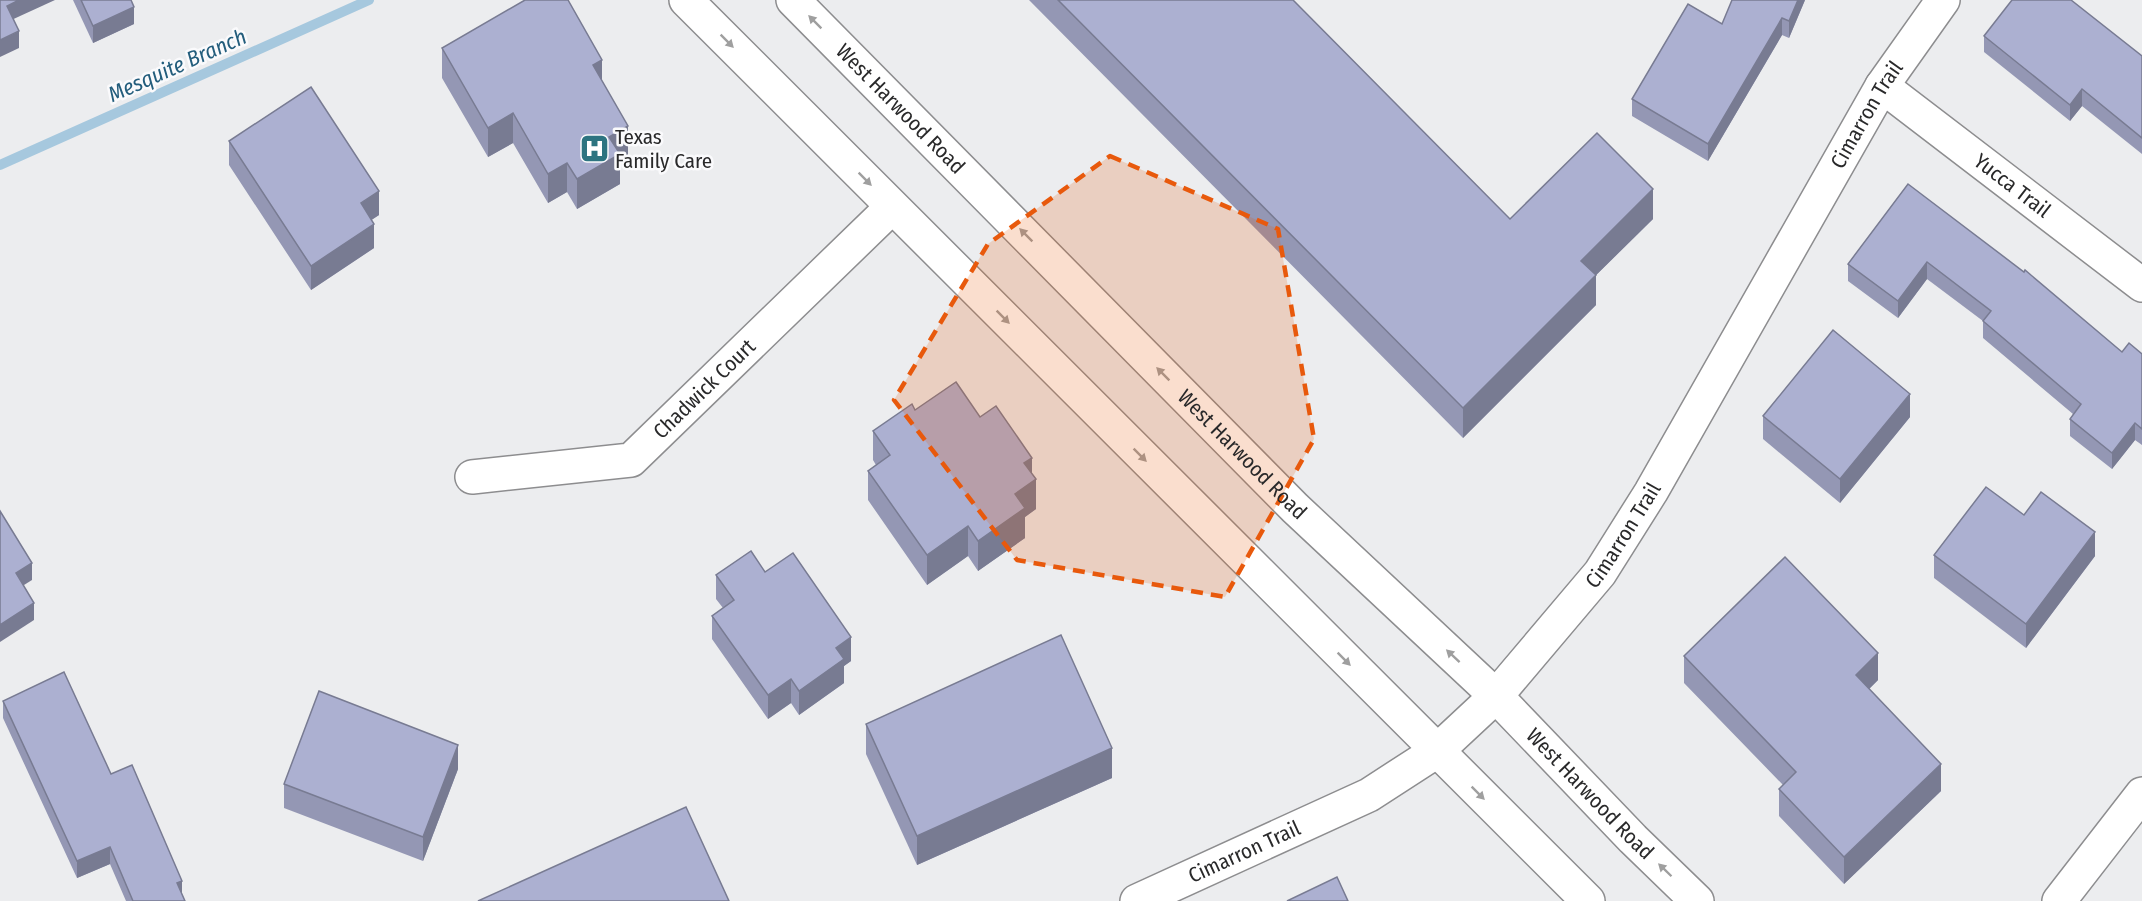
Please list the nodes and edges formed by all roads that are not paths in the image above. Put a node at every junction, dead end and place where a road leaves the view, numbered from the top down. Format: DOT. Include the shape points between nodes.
graph roads {
  1 [pos="686,0"];
  2 [pos="793,0"];
  3 [pos="1943,0"];
  4 [pos="1882,86"];
  5 [pos="892,207"];
  6 [pos="2142,285"];
  7 [pos="472,477"];
  8 [pos="1496,696"];
  9 [pos="1437,752"];
  10 [pos="2142,794"];
  11 [pos="1137,901"];
  12 [pos="1588,901"];
  13 [pos="1697,901"];
  14 [pos="2059,901"];
  1 -- 5 [label="main road, one-way"];
  8 -- 2 [label="main road, West Harwood Road, one-way" via="1295,508"];
  3 -- 4 [label="main road, Cimarron Trail"];
  4 -- 6 [label="main road, Yucca Trail"];
  4 -- 8 [label="main road, Cimarron Trail" via="1651,492 1600,573"];
  5 -- 7 [label="main road, Chadwick Court" via="632,460"];
  5 -- 9 [label="main road, one-way"];
  8 -- 9 [label="main road, Cimarron Trail"];
  13 -- 8 [label="main road, West Harwood Road, one-way"];
  9 -- 11 [label="main road, Cimarron Trail" via="1369,795"];
  9 -- 12 [label="main road, one-way"];
  10 -- 14 [label="main road"];
}
